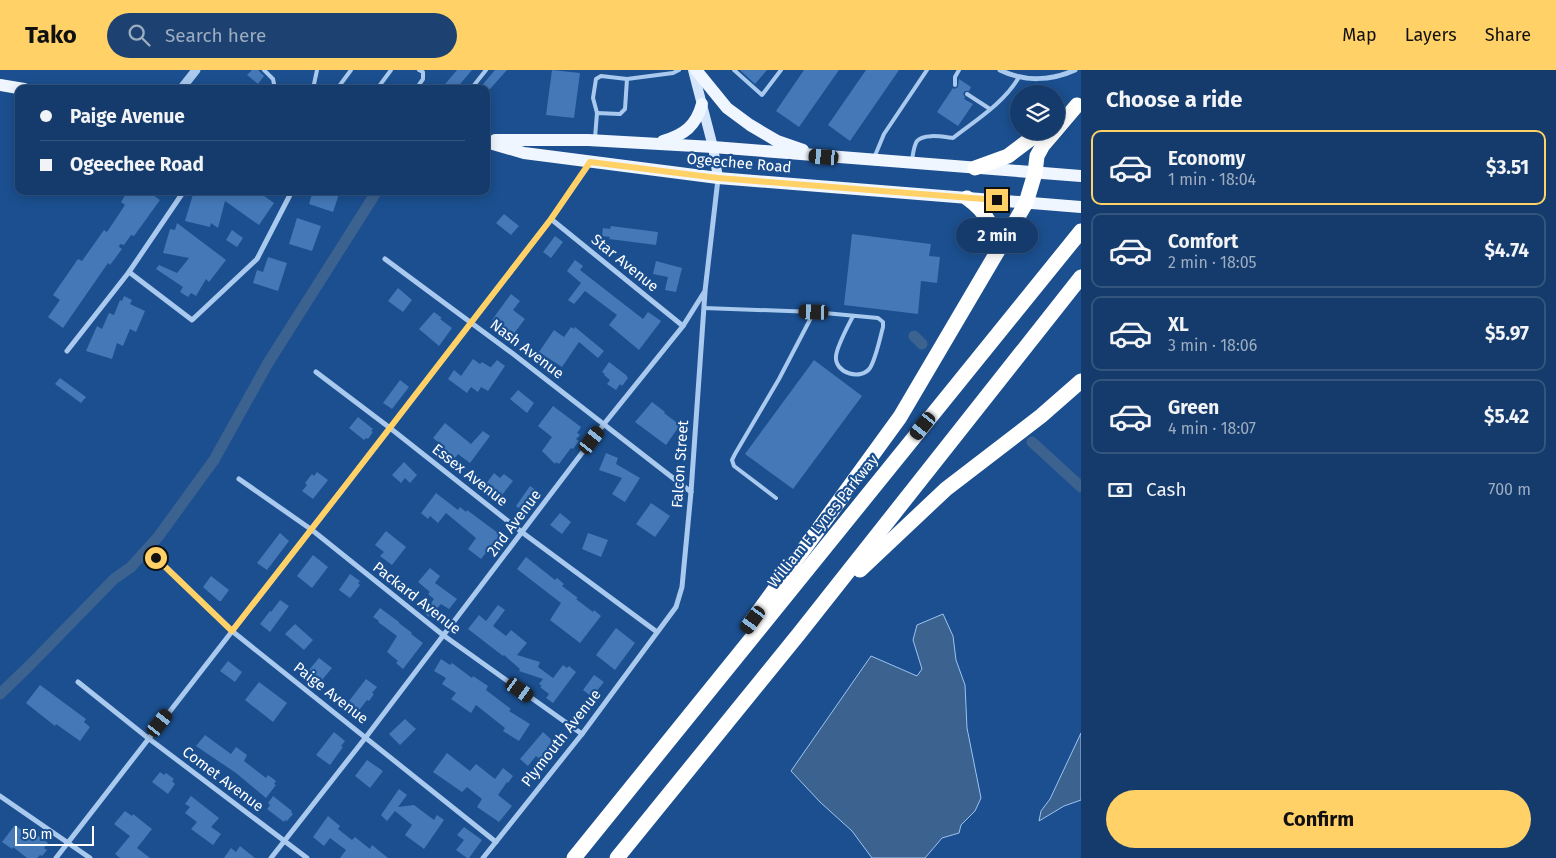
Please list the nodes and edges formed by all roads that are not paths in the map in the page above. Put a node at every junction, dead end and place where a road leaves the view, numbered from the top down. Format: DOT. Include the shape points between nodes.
graph roads {
  1 [pos="196,70"];
  2 [pos="264,70"];
  3 [pos="317,70"];
  4 [pos="351,70"];
  5 [pos="391,70"];
  6 [pos="486,70"];
  7 [pos="680,70"];
  8 [pos="695,70"];
  9 [pos="734,70"];
  10 [pos="781,70"];
  11 [pos="926,70"];
  12 [pos="959,70"];
  13 [pos="1000,70"];
  14 [pos="1075,70"];
  15 [pos="422,71"];
  16 [pos="1019,77"];
  17 [pos="628,79"];
  18 [pos="0,85"];
  19 [pos="185,85"];
  20 [pos="274,85"];
  21 [pos="314,85"];
  22 [pos="340,85"];
  23 [pos="380,85"];
  24 [pos="419,85"];
  25 [pos="474,85"];
  26 [pos="955,85"];
  27 [pos="15,88"];
  28 [pos="967,94"];
  29 [pos="702,104"];
  30 [pos="1079,104"];
  31 [pos="990,109"];
  32 [pos="597,112"];
  33 [pos="1065,114"];
  34 [pos="1065,120"];
  35 [pos="595,140"];
  36 [pos="1029,140"];
  37 [pos="1047,140"];
  38 [pos="490,141"];
  39 [pos="490,142"];
  40 [pos="653,144"];
  41 [pos="713,147"];
  42 [pos="824,157"];
  43 [pos="874,160"];
  44 [pos="590,162"];
  45 [pos="911,163"];
  46 [pos="974,168"];
  47 [pos="1035,173"];
  48 [pos="1081,176"];
  49 [pos="718,178"];
  50 [pos="181,195"];
  51 [pos="290,195"];
  52 [pos="967,198"];
  53 [pos="1026,203"];
  54 [pos="1081,207"];
  55 [pos="551,219"];
  56 [pos="1081,231"];
  57 [pos="996,253"];
  58 [pos="385,260"];
  59 [pos="129,272"];
  60 [pos="1081,277"];
  61 [pos="705,292"];
  62 [pos="704,308"];
  63 [pos="814,312"];
  64 [pos="853,316"];
  65 [pos="471,323"];
  66 [pos="683,326"];
  67 [pos="67,351"];
  68 [pos="316,372"];
  69 [pos="1081,381"];
  70 [pos="604,424"];
  71 [pos="390,428"];
  72 [pos="239,480"];
  73 [pos="691,492"];
  74 [pos="776,498"];
  75 [pos="312,530"];
  76 [pos="523,533"];
  77 [pos="156,558"];
  78 [pos="232,631"];
  79 [pos="657,632"];
  80 [pos="798,634"];
  81 [pos="443,635"];
  82 [pos="78,682"];
  83 [pos="582,734"];
  84 [pos="366,737"];
  85 [pos="148,738"];
  86 [pos="651,760"];
  87 [pos="0,796"];
  88 [pos="284,840"];
  89 [pos="68,842"];
  90 [pos="496,842"];
  91 [pos="56,858"];
  92 [pos="90,858"];
  93 [pos="271,858"];
  94 [pos="307,858"];
  95 [pos="483,858"];
  96 [pos="574,858"];
  97 [pos="617,858"];
  1 -- 19 [label="street"];
  2 -- 20 [label="lane" via="273,79"];
  3 -- 21 [label="lane"];
  4 -- 22 [label="lane"];
  5 -- 23 [label="lane"];
  6 -- 25 [label="lane"];
  7 -- 17 [label="lane"];
  8 -- 29 [label="main road"];
  8 -- 42 [label="main road" via="727,108 750,125 777,141"];
  9 -- 10 [label="lane" via="762,95"];
  11 -- 43 [label="lane" via="884,134"];
  12 -- 26 [label="lane"];
  13 -- 16 [label="street"];
  14 -- 16 [label="street" via="1046,79"];
  15 -- 24 [label="lane"];
  16 -- 31 [label="lane" via="1013,89"];
  17 -- 32 [label="lane" via="624,108 620,114"];
  17 -- 32 [label="lane" via="601,76 596,79 593,98"];
  18 -- 27 [label="main road"];
  28 -- 31 [label="lane"];
  29 -- 40 [label="main road" via="690,128 680,136"];
  29 -- 41 [label="main road"];
  30 -- 33 [label="highway"];
  30 -- 34 [label="highway"];
  31 -- 45 [label="lane" via="953,138 926,136 919,139"];
  32 -- 35 [label="lane"];
  35 -- 38 [label="main road, Ogeechee Road"];
  35 -- 40 [label="main road, Ogeechee Road"];
  36 -- 46 [label="highway" via="1008,156"];
  37 -- 47 [label="highway" via="1037,156"];
  39 -- 44 [label="main road, Ogeechee Road" via="524,153"];
  40 -- 41 [label="main road, Ogeechee Road"];
  41 -- 42 [label="main road, Ogeechee Road"];
  41 -- 49 [label="main road"];
  42 -- 43 [label="main road, Ogeechee Road"];
  43 -- 45 [label="main road, Ogeechee Road"];
  44 -- 49 [label="main road, Ogeechee Road"];
  44 -- 55 [label="street"];
  45 -- 46 [label="main road, Ogeechee Road"];
  46 -- 47 [label="main road, Ogeechee Road"];
  47 -- 48 [label="main road, Ogeechee Road"];
  47 -- 53 [label="highway"];
  49 -- 52 [label="main road, Ogeechee Road"];
  49 -- 61 [label="street, 2nd Avenue"];
  50 -- 59 [label="street"];
  51 -- 59 [label="street" via="257,259 192,320"];
  52 -- 53 [label="main road, Ogeechee Road"];
  52 -- 57 [label="highway" via="978,206 991,224"];
  53 -- 54 [label="main road, Ogeechee Road"];
  53 -- 57 [label="highway"];
  55 -- 65 [label="street"];
  55 -- 66 [label="street, Star Avenue"];
  56 -- 86 [label="highway, William F. Lynes Parkway"];
  57 -- 86 [label="highway" via="900,417"];
  58 -- 65 [label="street, Nash Avenue"];
  59 -- 67 [label="street"];
  60 -- 80 [label="highway"];
  61 -- 62 [label="street, Falcon Street"];
  61 -- 66 [label="street, 2nd Avenue"];
  62 -- 63 [label="lane"];
  62 -- 73 [label="street, Falcon Street"];
  63 -- 64 [label="lane"];
  63 -- 74 [label="lane" via="732,460 734,466"];
  64 -- 64 [label="lane" via="878,318 883,322 871,366 860,375 849,374 836,362"];
  65 -- 70 [label="street, Nash Avenue"];
  65 -- 71 [label="street"];
  66 -- 70 [label="street, 2nd Avenue"];
  68 -- 71 [label="street, Essex Avenue"];
  69 -- 80 [label="highway" via="946,490 874,556"];
  70 -- 73 [label="street, Nash Avenue"];
  70 -- 76 [label="street, 2nd Avenue"];
  71 -- 75 [label="street"];
  71 -- 76 [label="street, Essex Avenue"];
  72 -- 75 [label="street, Packard Avenue"];
  73 -- 79 [label="street, Falcon Street" via="682,586 676,607"];
  75 -- 78 [label="street"];
  75 -- 81 [label="street, Packard Avenue"];
  76 -- 79 [label="street, Essex Avenue"];
  76 -- 81 [label="street, 2nd Avenue"];
  77 -- 78 [label="street, Paige Avenue"];
  78 -- 84 [label="street, Paige Avenue"];
  78 -- 85 [label="street"];
  79 -- 83 [label="street, Plymouth Avenue"];
  80 -- 97 [label="highway"];
  81 -- 83 [label="street, Packard Avenue"];
  81 -- 84 [label="street, 2nd Avenue"];
  82 -- 85 [label="street, Comet Avenue"];
  83 -- 90 [label="street, Plymouth Avenue"];
  84 -- 88 [label="street, 2nd Avenue"];
  84 -- 90 [label="street, Paige Avenue"];
  85 -- 88 [label="street, Comet Avenue"];
  85 -- 89 [label="street"];
  86 -- 96 [label="highway, William F. Lynes Parkway"];
  87 -- 89 [label="street"];
  88 -- 93 [label="street, 2nd Avenue"];
  88 -- 94 [label="street, Comet Avenue"];
  89 -- 91 [label="street"];
  89 -- 92 [label="street"];
  90 -- 95 [label="street, Plymouth Avenue"];
}
